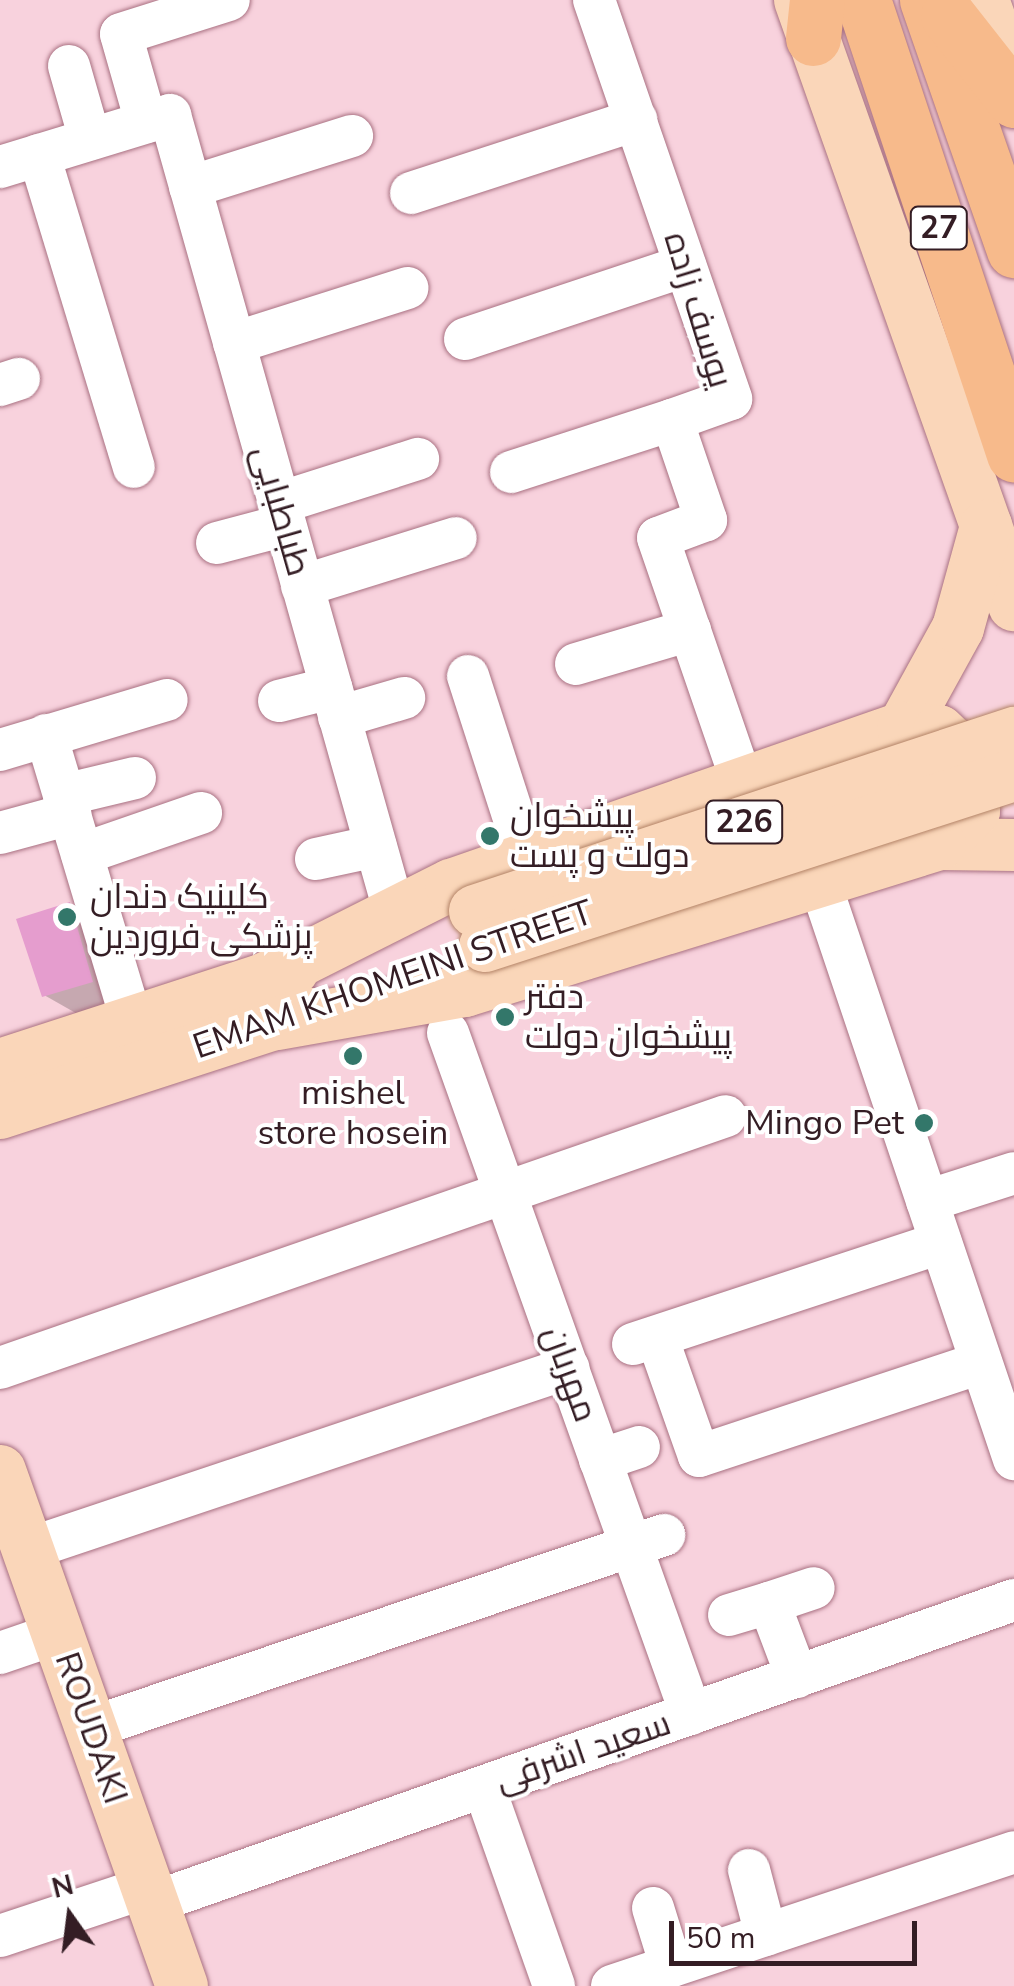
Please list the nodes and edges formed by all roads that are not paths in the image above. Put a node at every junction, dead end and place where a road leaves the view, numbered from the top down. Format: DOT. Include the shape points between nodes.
graph roads {
  1 [pos="229,0"];
  2 [pos="594,0"];
  3 [pos="863,0"];
  4 [pos="927,0"];
  5 [pos="936,0"];
  6 [pos="983,0"];
  7 [pos="810,12"];
  8 [pos="69,66"];
  9 [pos="1014,86"];
  10 [pos="1014,100"];
  11 [pos="158,118"];
  12 [pos="636,120"];
  13 [pos="352,136"];
  14 [pos="90,139"];
  15 [pos="20,161"];
  16 [pos="190,187"];
  17 [pos="410,193"];
  18 [pos="1014,250"];
  19 [pos="686,266"];
  20 [pos="407,288"];
  21 [pos="465,339"];
  22 [pos="234,343"];
  23 [pos="672,420"];
  24 [pos="1014,455"];
  25 [pos="418,459"];
  26 [pos="134,468"];
  27 [pos="511,472"];
  28 [pos="282,514"];
  29 [pos="986,526"];
  30 [pos="456,538"];
  31 [pos="217,542"];
  32 [pos="302,586"];
  33 [pos="1014,605"];
  34 [pos="690,630"];
  35 [pos="576,664"];
  36 [pos="468,676"];
  37 [pos="404,698"];
  38 [pos="167,700"];
  39 [pos="279,701"];
  40 [pos="335,703"];
  41 [pos="903,728"];
  42 [pos="1014,733"];
  43 [pos="46,735"];
  44 [pos="0,750"];
  45 [pos="1014,775"];
  46 [pos="134,778"];
  47 [pos="742,782"];
  48 [pos="201,813"];
  49 [pos="72,821"];
  50 [pos="0,833"];
  51 [pos="940,844"];
  52 [pos="1014,845"];
  53 [pos="376,846"];
  54 [pos="316,859"];
  55 [pos="527,859"];
  56 [pos="820,883"];
  57 [pos="393,908"];
  58 [pos="480,928"];
  59 [pos="270,1002"];
  60 [pos="132,1022"];
  61 [pos="448,1034"];
  62 [pos="0,1065"];
  63 [pos="0,1113"];
  64 [pos="726,1116"];
  65 [pos="1014,1174"];
  66 [pos="505,1193"];
  67 [pos="927,1200"];
  68 [pos="941,1243"];
  69 [pos="982,1363"];
  70 [pos="0,1368"];
  71 [pos="568,1368"];
  72 [pos="1014,1459"];
  73 [pos="0,1470"];
  74 [pos="647,1540"];
  75 [pos="28,1549"];
  76 [pos="814,1588"];
  77 [pos="1014,1600"];
  78 [pos="58,1633"];
  79 [pos="0,1653"];
  80 [pos="798,1676"];
  81 [pos="691,1714"];
  82 [pos="90,1728"];
  83 [pos="484,1787"];
  84 [pos="1014,1852"];
  85 [pos="749,1870"];
  86 [pos="150,1895"];
  87 [pos="653,1908"];
  88 [pos="766,1935"];
  89 [pos="0,1936"];
  90 [pos="670,1966"];
  91 [pos="182,1986"];
  92 [pos="554,1986"];
  93 [pos="612,1986"];
  1 -- 11 [label="street, طباطبایی" via="122,34"];
  2 -- 12 [label="street, یوسف زاده"];
  3 -- 24 [label="highway, 27"];
  4 -- 18 [label="highway, 27"];
  5 -- 10 [label="highway"];
  6 -- 9 [label="main road"];
  7 -- 29 [label="main road"];
  8 -- 14 [label="street"];
  11 -- 14 [label="street"];
  11 -- 16 [label="street, طباطبایی"];
  12 -- 17 [label="street"];
  12 -- 19 [label="street, یوسف زاده"];
  13 -- 16 [label="street"];
  14 -- 15 [label="street"];
  15 -- 26 [label="street"];
  16 -- 22 [label="street, طباطبایی"];
  19 -- 21 [label="street"];
  19 -- 23 [label="street, یوسف زاده" via="732,399"];
  20 -- 22 [label="street"];
  22 -- 28 [label="street, طباطبایی"];
  23 -- 27 [label="street"];
  23 -- 34 [label="street, یوسف زاده" via="706,520 658,538"];
  25 -- 28 [label="street"];
  28 -- 31 [label="street"];
  28 -- 32 [label="street, طباطبایی"];
  29 -- 33 [label="main road"];
  29 -- 41 [label="main road" via="958,628"];
  30 -- 32 [label="street"];
  32 -- 40 [label="street, طباطبایی"];
  34 -- 35 [label="street"];
  34 -- 47 [label="street, یوسف زاده"];
  36 -- 55 [label="street"];
  37 -- 40 [label="street"];
  38 -- 43 [label="street"];
  39 -- 40 [label="street"];
  40 -- 53 [label="street, طباطبایی"];
  41 -- 47 [label="main road"];
  41 -- 51 [label="main road" via="939,731 974,764 974,811"];
  42 -- 58 [label="main road, EMAM KHOMEINI STREET / 226, bridge"];
  43 -- 44 [label="street"];
  43 -- 49 [label="street"];
  45 -- 58 [label="main road, EMAM KHOMEINI STREET / 226, bridge"];
  46 -- 49 [label="street"];
  47 -- 55 [label="main road"];
  48 -- 49 [label="street"];
  49 -- 50 [label="street"];
  49 -- 60 [label="street"];
  51 -- 52 [label="main road"];
  51 -- 56 [label="main road"];
  53 -- 54 [label="street"];
  53 -- 57 [label="street, طباطبایی"];
  55 -- 57 [label="main road"];
  56 -- 59 [label="main road" via="464,991"];
  56 -- 67 [label="street"];
  57 -- 59 [label="main road"];
  58 -- 59 [label="main road, EMAM KHOMEINI STREET / 226"];
  59 -- 60 [label="main road, EMAM KHOMEINI STREET / 226"];
  59 -- 63 [label="main road, EMAM KHOMEINI STREET / 226"];
  60 -- 62 [label="main road, EMAM KHOMEINI STREET / 226"];
  61 -- 66 [label="street, مهربان"];
  64 -- 66 [label="street"];
  65 -- 67 [label="street"];
  66 -- 70 [label="street"];
  66 -- 71 [label="street, مهربان"];
  67 -- 68 [label="street"];
  68 -- 69 [label="street"];
  68 -- 69 [label="street" via="645,1340 699,1456"];
  69 -- 72 [label="street"];
  71 -- 74 [label="street, مهربان" via="620,1453"];
  71 -- 75 [label="street"];
  73 -- 75 [label="main road, ROUDAKI"];
  74 -- 81 [label="street, مهربان"];
  74 -- 82 [label="street"];
  75 -- 78 [label="main road, ROUDAKI"];
  76 -- 80 [label="street" via="749,1609"];
  77 -- 80 [label="street, سعید اشرفی"];
  78 -- 79 [label="street"];
  78 -- 82 [label="main road, ROUDAKI"];
  80 -- 81 [label="street, سعید اشرفی"];
  81 -- 83 [label="street, سعید اشرفی"];
  82 -- 86 [label="main road, ROUDAKI"];
  83 -- 86 [label="street, سعید اشرفی"];
  83 -- 92 [label="street"];
  84 -- 88 [label="street"];
  85 -- 88 [label="street"];
  86 -- 89 [label="street, سعید اشرفی"];
  86 -- 91 [label="main road, ROUDAKI"];
  87 -- 90 [label="street"];
  88 -- 90 [label="street"];
  90 -- 93 [label="street"];
}
